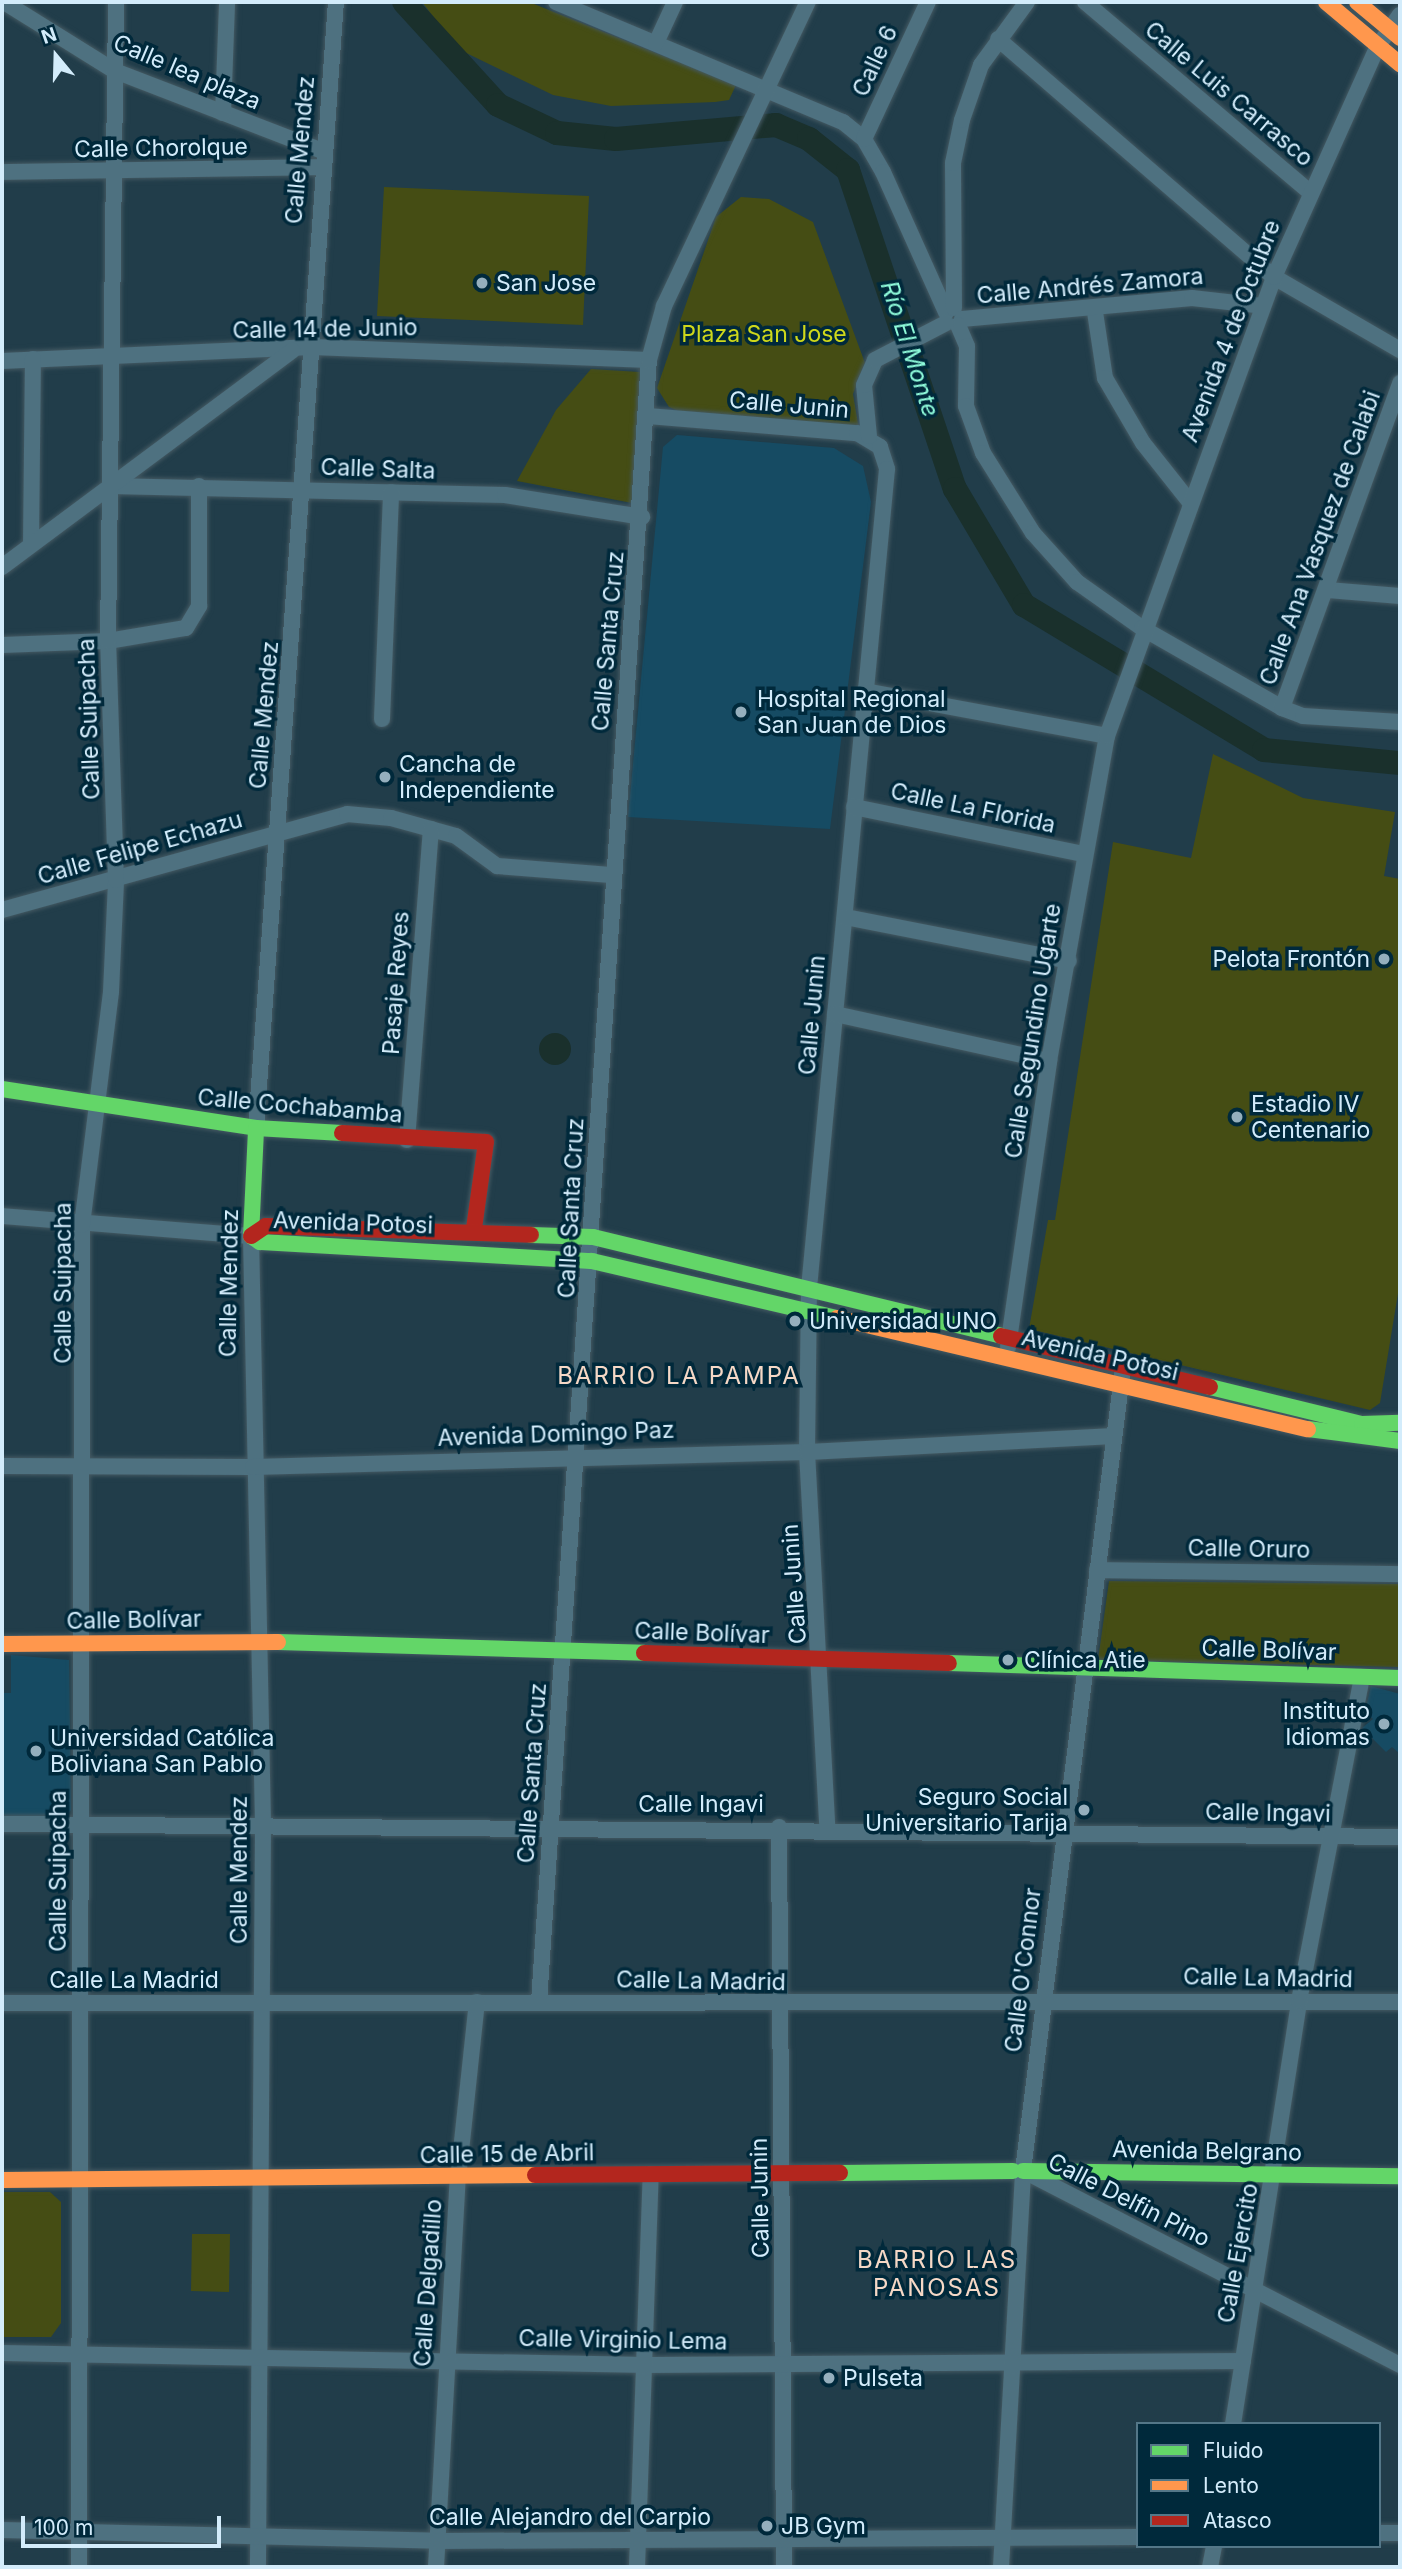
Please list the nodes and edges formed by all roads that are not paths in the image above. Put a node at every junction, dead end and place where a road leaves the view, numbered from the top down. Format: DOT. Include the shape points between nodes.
graph roads {
  1 [pos="4,2"];
  2 [pos="116,2"];
  3 [pos="227,2"];
  4 [pos="336,2"];
  5 [pos="556,2"];
  6 [pos="675,2"];
  7 [pos="808,2"];
  8 [pos="928,2"];
  9 [pos="1027,2"];
  10 [pos="1085,2"];
  11 [pos="1326,2"];
  12 [pos="1357,2"];
  13 [pos="1400,15"];
  14 [pos="1395,34"];
  15 [pos="998,39"];
  16 [pos="656,43"];
  17 [pos="1378,46"];
  18 [pos="1400,64"];
  19 [pos="115,71"];
  20 [pos="769,88"];
  21 [pos="222,113"];
  22 [pos="864,139"];
  23 [pos="321,159"];
  24 [pos="2,172"];
  25 [pos="111,173"];
  26 [pos="1311,193"];
  27 [pos="1274,277"];
  28 [pos="1263,306"];
  29 [pos="1095,312"];
  30 [pos="953,318"];
  31 [pos="312,347"];
  32 [pos="1400,350"];
  33 [pos="292,351"];
  34 [pos="109,356"];
  35 [pos="33,359"];
  36 [pos="649,360"];
  37 [pos="2,361"];
  38 [pos="1400,383"];
  39 [pos="648,416"];
  40 [pos="870,436"];
  41 [pos="110,486"];
  42 [pos="199,486"];
  43 [pos="305,489"];
  44 [pos="391,492"];
  45 [pos="1189,501"];
  46 [pos="642,517"];
  47 [pos="31,544"];
  48 [pos="2,567"];
  49 [pos="1328,590"];
  50 [pos="1400,596"];
  51 [pos="1140,633"];
  52 [pos="108,641"];
  53 [pos="2,645"];
  54 [pos="865,691"];
  55 [pos="1282,708"];
  56 [pos="1114,715"];
  57 [pos="382,719"];
  58 [pos="1400,722"];
  59 [pos="1107,736"];
  60 [pos="854,807"];
  61 [pos="431,829"];
  62 [pos="276,832"];
  63 [pos="1083,854"];
  64 [pos="611,875"];
  65 [pos="116,880"];
  66 [pos="2,910"];
  67 [pos="845,917"];
  68 [pos="1069,961"];
  69 [pos="835,1014"];
  70 [pos="1049,1061"];
  71 [pos="2,1089"];
  72 [pos="95,1106"];
  73 [pos="256,1128"];
  74 [pos="407,1140"];
  75 [pos="2,1216"];
  76 [pos="82,1225"];
  77 [pos="474,1229"];
  78 [pos="251,1236"];
  79 [pos="593,1237"];
  80 [pos="473,1251"];
  81 [pos="592,1261"];
  82 [pos="809,1288"];
  83 [pos="810,1308"];
  84 [pos="1009,1339"];
  85 [pos="1006,1356"];
  86 [pos="1124,1366"];
  87 [pos="1120,1382"];
  88 [pos="1400,1423"];
  89 [pos="1111,1436"];
  90 [pos="1400,1441"];
  91 [pos="807,1452"];
  92 [pos="579,1455"];
  93 [pos="86,1463"];
  94 [pos="2,1466"];
  95 [pos="253,1467"];
  96 [pos="1097,1570"];
  97 [pos="1400,1574"];
  98 [pos="260,1641"];
  99 [pos="81,1643"];
  100 [pos="2,1644"];
  101 [pos="564,1651"];
  102 [pos="822,1660"];
  103 [pos="1083,1666"];
  104 [pos="1362,1676"];
  105 [pos="1400,1678"];
  106 [pos="2,1824"];
  107 [pos="81,1824"];
  108 [pos="263,1826"];
  109 [pos="551,1826"];
  110 [pos="779,1827"];
  111 [pos="827,1827"];
  112 [pos="1063,1831"];
  113 [pos="1328,1837"];
  114 [pos="1400,1837"];
  115 [pos="1041,1997"];
  116 [pos="1299,2001"];
  117 [pos="260,2002"];
  118 [pos="539,2002"];
  119 [pos="1400,2002"];
  120 [pos="2,2003"];
  121 [pos="79,2003"];
  122 [pos="477,2003"];
  123 [pos="778,2006"];
  124 [pos="783,2169"];
  125 [pos="1018,2171"];
  126 [pos="651,2174"];
  127 [pos="1275,2175"];
  128 [pos="1400,2176"];
  129 [pos="458,2179"];
  130 [pos="2,2180"];
  131 [pos="260,2180"];
  132 [pos="80,2182"];
  133 [pos="1255,2290"];
  134 [pos="2,2353"];
  135 [pos="78,2355"];
  136 [pos="259,2358"];
  137 [pos="445,2360"];
  138 [pos="1243,2361"];
  139 [pos="1013,2362"];
  140 [pos="786,2363"];
  141 [pos="647,2365"];
  142 [pos="1400,2365"];
  143 [pos="1233,2422"];
  144 [pos="2,2530"];
  145 [pos="80,2531"];
  146 [pos="1381,2533"];
  147 [pos="1400,2533"];
  148 [pos="259,2537"];
  149 [pos="1136,2537"];
  150 [pos="641,2539"];
  151 [pos="1002,2539"];
  152 [pos="784,2540"];
  153 [pos="438,2541"];
  154 [pos="1214,2548"];
  155 [pos="79,2567"];
  156 [pos="258,2567"];
  157 [pos="436,2567"];
  158 [pos="637,2567"];
  159 [pos="784,2567"];
  160 [pos="1001,2567"];
  161 [pos="1210,2567"];
  1 -- 19 [label="street, Calle lea plaza"];
  2 -- 19 [label="street, Calle Suipacha"];
  3 -- 21 [label="street"];
  4 -- 23 [label="street, Calle Mendez"];
  5 -- 16 [label="street"];
  6 -- 16 [label="street"];
  7 -- 20 [label="street"];
  8 -- 22 [label="street, Calle 6"];
  9 -- 15 [label="street"];
  10 -- 26 [label="street, Calle Luis Carrasco"];
  11 -- 17 [label="main road"];
  12 -- 14 [label="main road"];
  13 -- 14 [label="street, Avenida 4 de Octubre"];
  14 -- 17 [label="street, Avenida 4 de Octubre"];
  15 -- 27 [label="street"];
  15 -- 30 [label="street" via="970,90 954,163"];
  16 -- 20 [label="street"];
  17 -- 18 [label="main road"];
  17 -- 26 [label="street, Avenida 4 de Octubre"];
  19 -- 21 [label="street, Calle lea plaza"];
  19 -- 25 [label="street, Calle Suipacha"];
  20 -- 22 [label="street" via="816,106"];
  20 -- 36 [label="street" via="757,104 664,306"];
  21 -- 23 [label="street, Calle lea plaza"];
  22 -- 30 [label="street"];
  23 -- 25 [label="street, Calle Chorolque"];
  23 -- 31 [label="street, Calle Mendez"];
  24 -- 25 [label="street, Calle Chorolque"];
  25 -- 34 [label="street, Calle Suipacha"];
  26 -- 27 [label="street, Avenida 4 de Octubre"];
  27 -- 28 [label="street, Avenida 4 de Octubre"];
  27 -- 32 [label="street"];
  28 -- 29 [label="street, Calle Andrés Zamora" via="1192,298"];
  28 -- 45 [label="street, Avenida 4 de Octubre"];
  29 -- 30 [label="street, Calle Andrés Zamora"];
  29 -- 45 [label="street" via="1105,378 1136,432"];
  30 -- 40 [label="street, Calle Andrés Zamora" via="886,352 864,385"];
  30 -- 51 [label="street" via="967,346 966,406 995,473 1053,558"];
  31 -- 33 [label="street, Calle 14 de Junio"];
  31 -- 36 [label="street, Calle 14 de Junio"];
  31 -- 43 [label="street, Calle Mendez"];
  33 -- 34 [label="street, Calle 14 de Junio"];
  33 -- 41 [label="street"];
  34 -- 35 [label="street, Calle 14 de Junio"];
  34 -- 41 [label="street, Calle Suipacha"];
  35 -- 37 [label="street, Calle 14 de Junio"];
  35 -- 47 [label="street"];
  36 -- 39 [label="street, Calle Santa Cruz"];
  38 -- 49 [label="street, Calle Ana Vasquez de Calabi"];
  39 -- 40 [label="street, Calle Junin"];
  39 -- 46 [label="street, Calle Santa Cruz"];
  40 -- 54 [label="street, Calle Junin" via="887,469"];
  41 -- 42 [label="street, Calle Salta"];
  41 -- 47 [label="street"];
  41 -- 52 [label="street, Calle Suipacha"];
  42 -- 43 [label="street, Calle Salta"];
  42 -- 52 [label="street" via="196,618 168,634"];
  43 -- 44 [label="street, Calle Salta"];
  43 -- 62 [label="street, Calle Mendez"];
  44 -- 46 [label="street, Calle Salta" via="505,495"];
  44 -- 57 [label="street"];
  45 -- 51 [label="street, Avenida 4 de Octubre"];
  46 -- 64 [label="street, Calle Santa Cruz"];
  47 -- 48 [label="street"];
  49 -- 50 [label="street"];
  49 -- 55 [label="street, Calle Ana Vasquez de Calabi"];
  51 -- 55 [label="street"];
  51 -- 56 [label="street, Avenida 4 de Octubre"];
  52 -- 53 [label="street"];
  52 -- 65 [label="street, Calle Suipacha"];
  54 -- 59 [label="street"];
  54 -- 60 [label="street, Calle Junin"];
  55 -- 58 [label="street" via="1303,716"];
  56 -- 59 [label="street, Calle Segundino Ugarte"];
  59 -- 63 [label="street, Calle Segundino Ugarte"];
  60 -- 63 [label="street, Calle La Florida"];
  60 -- 67 [label="street, Calle Junin"];
  61 -- 62 [label="street, Calle Felipe Echazu" via="347,814"];
  61 -- 64 [label="street, Calle Felipe Echazu" via="472,842 497,866"];
  61 -- 74 [label="street, Pasaje Reyes"];
  62 -- 65 [label="street, Calle Felipe Echazu"];
  62 -- 73 [label="street, Calle Mendez"];
  63 -- 68 [label="street, Calle Segundino Ugarte"];
  64 -- 79 [label="street, Calle Santa Cruz"];
  65 -- 66 [label="street, Calle Felipe Echazu"];
  65 -- 72 [label="street, Calle Suipacha" via="111,992"];
  67 -- 68 [label="street"];
  67 -- 69 [label="street, Calle Junin"];
  68 -- 70 [label="street, Calle Segundino Ugarte"];
  69 -- 70 [label="street"];
  69 -- 82 [label="street, Calle Junin"];
  70 -- 84 [label="street, Calle Segundino Ugarte"];
  71 -- 72 [label="main road, Calle Cochabamba"];
  72 -- 73 [label="main road, Calle Cochabamba"];
  72 -- 76 [label="street, Calle Suipacha"];
  73 -- 74 [label="main road, Calle Cochabamba"];
  73 -- 78 [label="main road, Calle Mendez"];
  74 -- 77 [label="main road, Calle Cochabamba" via="486,1142"];
  75 -- 76 [label="street"];
  76 -- 78 [label="street"];
  76 -- 93 [label="street, Calle Suipacha"];
  77 -- 78 [label="main road, Avenida Potosi" via="266,1226"];
  77 -- 79 [label="main road, Avenida Potosi"];
  77 -- 80 [label="street, Calle Cochabamba"];
  78 -- 80 [label="main road, Avenida Potosi" via="260,1242"];
  78 -- 95 [label="street, Calle Mendez"];
  79 -- 81 [label="street, Calle Santa Cruz"];
  79 -- 82 [label="main road, Avenida Potosi"];
  80 -- 81 [label="main road, Avenida Potosi"];
  81 -- 83 [label="main road, Avenida Potosi"];
  81 -- 92 [label="street, Calle Santa Cruz"];
  82 -- 83 [label="street, Calle Junin"];
  82 -- 84 [label="main road, Avenida Potosi"];
  83 -- 85 [label="main road, Avenida Potosi"];
  83 -- 91 [label="street, Calle Junin"];
  84 -- 85 [label="street, Calle Segundino Ugarte"];
  84 -- 86 [label="main road, Avenida Potosi"];
  85 -- 87 [label="main road, Avenida Potosi"];
  86 -- 87 [label="street, Calle O'Connor"];
  86 -- 88 [label="main road, Avenida Potosi" via="1362,1424"];
  87 -- 89 [label="street, Calle O'Connor"];
  87 -- 90 [label="main road, Avenida Potosi" via="1356,1440"];
  89 -- 91 [label="street, Avenida Domingo Paz"];
  89 -- 96 [label="street, Calle O'Connor"];
  91 -- 92 [label="street, Avenida Domingo Paz"];
  91 -- 102 [label="street, Calle Junin"];
  92 -- 95 [label="street, Avenida Domingo Paz"];
  92 -- 101 [label="street, Calle Santa Cruz"];
  93 -- 94 [label="street, Avenida Domingo Paz"];
  93 -- 95 [label="street, Avenida Domingo Paz"];
  93 -- 99 [label="street, Calle Suipacha"];
  95 -- 98 [label="street, Calle Mendez"];
  96 -- 97 [label="street, Calle Oruro"];
  96 -- 103 [label="street, Calle O'Connor"];
  98 -- 99 [label="main road, Calle Bolívar"];
  98 -- 101 [label="main road, Calle Bolívar"];
  98 -- 108 [label="street, Calle Mendez"];
  99 -- 100 [label="main road, Calle Bolívar"];
  99 -- 107 [label="street, Calle Suipacha"];
  101 -- 102 [label="main road, Calle Bolívar"];
  101 -- 109 [label="street, Calle Santa Cruz"];
  102 -- 103 [label="main road, Calle Bolívar"];
  102 -- 111 [label="street, Calle Junin"];
  103 -- 104 [label="main road, Calle Bolívar"];
  103 -- 112 [label="street, Calle O'Connor"];
  104 -- 105 [label="main road, Calle Bolívar"];
  104 -- 113 [label="street, Calle Ejercito"];
  106 -- 107 [label="street, Calle Ingavi"];
  107 -- 108 [label="street, Calle Ingavi"];
  107 -- 121 [label="street, Calle Suipacha"];
  108 -- 109 [label="street, Calle Ingavi"];
  108 -- 117 [label="street, Calle Mendez"];
  109 -- 110 [label="street, Calle Ingavi"];
  109 -- 118 [label="street, Calle Santa Cruz"];
  110 -- 111 [label="street, Calle Ingavi"];
  110 -- 123 [label="street, Calle Junin"];
  111 -- 112 [label="street, Calle Ingavi"];
  112 -- 113 [label="street, Calle Ingavi"];
  112 -- 115 [label="street, Calle O'Connor"];
  113 -- 114 [label="street, Calle Ingavi"];
  113 -- 116 [label="street, Calle Ejercito"];
  115 -- 116 [label="street, Calle La Madrid"];
  115 -- 123 [label="street, Calle La Madrid"];
  115 -- 125 [label="street, Calle O'Connor"];
  116 -- 119 [label="street, Calle La Madrid"];
  116 -- 127 [label="street, Calle Ejercito"];
  117 -- 121 [label="street, Calle La Madrid"];
  117 -- 122 [label="street, Calle La Madrid"];
  117 -- 131 [label="street, Calle Mendez"];
  118 -- 122 [label="street, Calle La Madrid"];
  118 -- 123 [label="street, Calle La Madrid"];
  120 -- 121 [label="street, Calle La Madrid"];
  121 -- 132 [label="street, Calle Suipacha"];
  122 -- 129 [label="street, Calle Delgadillo"];
  123 -- 124 [label="street, Calle Junin"];
  124 -- 125 [label="main road, Calle 15 de Abril"];
  124 -- 126 [label="main road, Calle 15 de Abril"];
  124 -- 140 [label="street, Calle Junin"];
  125 -- 127 [label="main road, Avenida Belgrano"];
  125 -- 133 [label="street, Calle Delfin Pino"];
  125 -- 139 [label="street, Calle O'Connor"];
  126 -- 129 [label="main road, Calle 15 de Abril"];
  126 -- 141 [label="street"];
  127 -- 128 [label="main road, Avenida Belgrano"];
  127 -- 133 [label="street, Calle Ejercito"];
  129 -- 131 [label="main road, Calle 15 de Abril"];
  129 -- 137 [label="street, Calle Delgadillo"];
  130 -- 132 [label="main road, Calle 15 de Abril"];
  131 -- 132 [label="main road, Calle 15 de Abril"];
  131 -- 136 [label="street, Calle Mendez"];
  132 -- 135 [label="street, Calle Suipacha"];
  133 -- 138 [label="street, Calle Ejercito"];
  133 -- 142 [label="street, Calle Delfin Pino"];
  134 -- 135 [label="street, Calle Virginio Lema"];
  135 -- 136 [label="street, Calle Virginio Lema"];
  135 -- 145 [label="street, Calle Suipacha"];
  136 -- 137 [label="street, Calle Virginio Lema"];
  136 -- 148 [label="street, Calle Mendez"];
  137 -- 141 [label="street, Calle Virginio Lema"];
  137 -- 153 [label="street, Calle Delgadillo"];
  138 -- 139 [label="street, Calle Virginio Lema"];
  138 -- 143 [label="street, Calle Ejercito"];
  139 -- 140 [label="street, Calle Virginio Lema"];
  139 -- 151 [label="street, Calle O'Connor"];
  140 -- 141 [label="street, Calle Virginio Lema"];
  140 -- 152 [label="street, Calle Junin"];
  141 -- 150 [label="street"];
  144 -- 145 [label="street, Calle Alejandro del Carpio"];
  145 -- 148 [label="street, Calle Alejandro del Carpio"];
  145 -- 155 [label="street, Calle Suipacha"];
  146 -- 147 [label="street"];
  148 -- 153 [label="street, Calle Alejandro del Carpio"];
  148 -- 156 [label="street, Calle Mendez"];
  149 -- 151 [label="street, Calle Alejandro del Carpio"];
  150 -- 152 [label="street, Calle Alejandro del Carpio"];
  150 -- 153 [label="street, Calle Alejandro del Carpio"];
  150 -- 158 [label="street"];
  151 -- 152 [label="street, Calle Alejandro del Carpio"];
  151 -- 160 [label="street, Calle O'Connor"];
  152 -- 159 [label="street, Calle Junin"];
  153 -- 157 [label="street, Calle Delgadillo"];
  154 -- 161 [label="street"];
}
